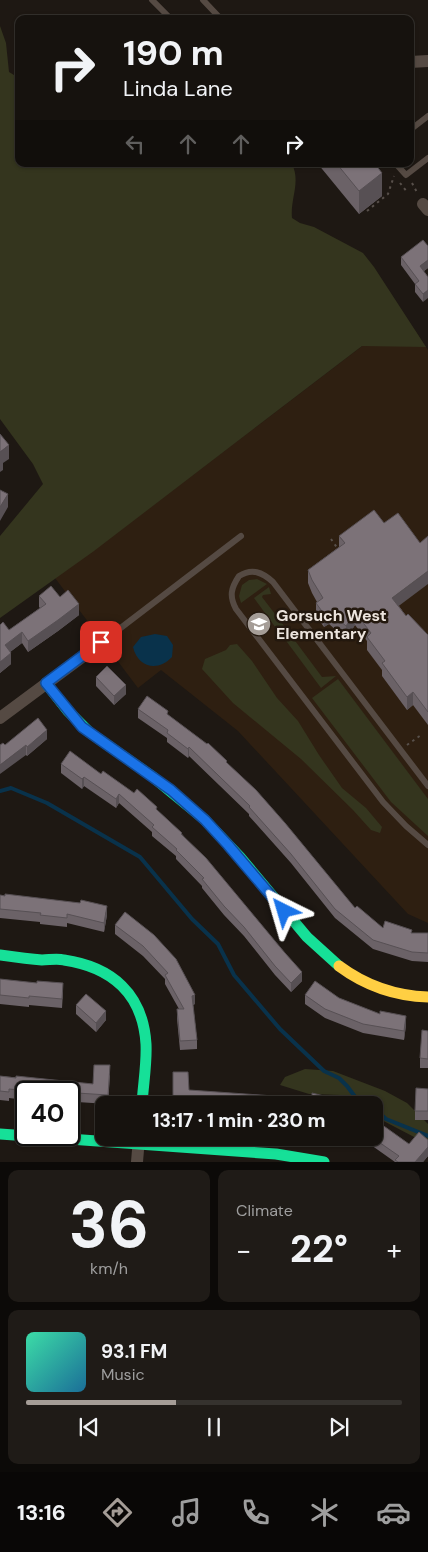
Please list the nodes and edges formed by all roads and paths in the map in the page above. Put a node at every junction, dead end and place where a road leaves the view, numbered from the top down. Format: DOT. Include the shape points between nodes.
graph roads {
  1 [pos="152,0"];
  2 [pos="203,0"];
  3 [pos="167,15"];
  4 [pos="217,15"];
  5 [pos="428,61"];
  6 [pos="414,62"];
  7 [pos="428,116"];
  8 [pos="414,127"];
  9 [pos="428,158"];
  10 [pos="388,167"];
  11 [pos="398,167"];
  12 [pos="399,167"];
  13 [pos="394,175"];
  14 [pos="406,175"];
  15 [pos="408,193"];
  16 [pos="426,207"];
  17 [pos="366,211"];
  18 [pos="242,536"];
  19 [pos="331,539"];
  20 [pos="339,551"];
  21 [pos="101,642"];
  22 [pos="46,683"];
  23 [pos="0,718"];
  24 [pos="421,735"];
  25 [pos="407,745"];
  26 [pos="428,786"];
  27 [pos="428,845"];
  28 [pos="0,956"];
  29 [pos="428,997"];
  30 [pos="143,1096"];
  31 [pos="0,1134"];
  32 [pos="95,1139"];
  33 [pos="138,1146"];
  34 [pos="191,1146"];
  35 [pos="137,1162"];
  36 [pos="324,1162"];
  1 -- 3 [label="lane"];
  2 -- 4 [label="lane"];
  5 -- 6 [label="street"];
  7 -- 8 [label="lane"];
  9 -- 14 [label="lane"];
  10 -- 13 [label="path"];
  11 -- 13 [label="path"];
  12 -- 14 [label="lane"];
  13 -- 15 [label="path"];
  13 -- 17 [label="path" via="388,194"];
  14 -- 16 [label="path"];
  18 -- 21 [label="lane"];
  19 -- 20 [label="path"];
  21 -- 22 [label="street"];
  22 -- 23 [label="street"];
  22 -- 29 [label="street" via="82,727 171,790 205,820 306,937 332,961 377,988"];
  24 -- 25 [label="path"];
  26 -- 27 [label="lane" via="273,582 258,572 239,576 231,593 236,609 383,802"];
  28 -- 30 [label="street" via="62,959 90,965 110,975 126,989 140,1013 145,1034"];
  31 -- 32 [label="street"];
  33 -- 35 [label="street"];
  34 -- 36 [label="street"];
}
